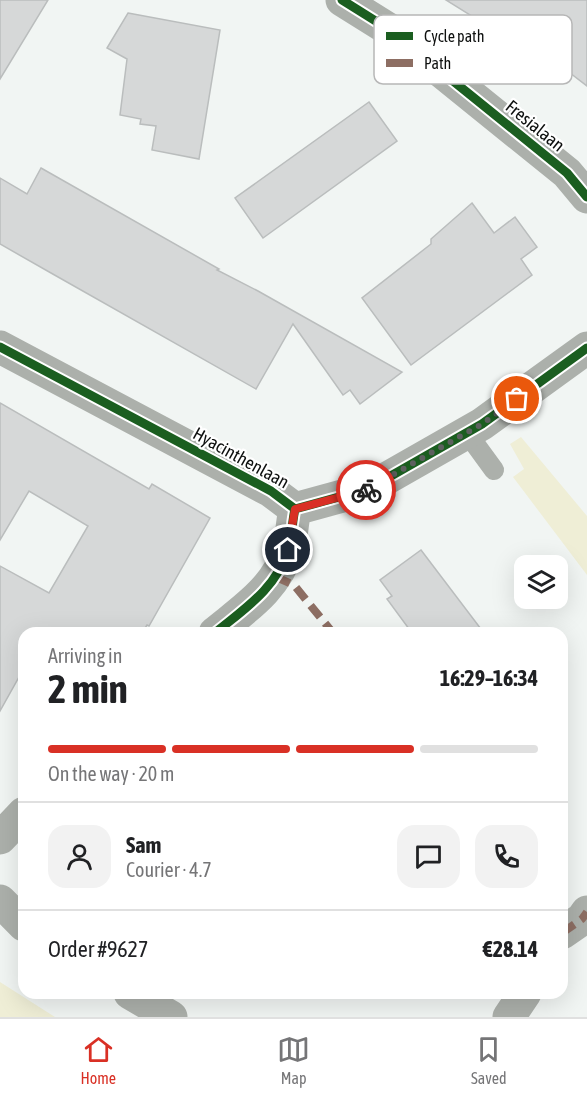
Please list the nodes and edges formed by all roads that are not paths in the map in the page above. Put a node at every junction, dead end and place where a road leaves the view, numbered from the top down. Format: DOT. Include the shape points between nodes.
graph roads {
  1 [pos="342,0"];
  2 [pos="374,20"];
  3 [pos="457,84"];
  4 [pos="587,197"];
  5 [pos="0,347"];
  6 [pos="587,348"];
  7 [pos="467,433"];
  8 [pos="494,470"];
  9 [pos="295,509"];
  10 [pos="222,627"];
  11 [pos="18,819"];
  12 [pos="0,838"];
  13 [pos="0,901"];
  14 [pos="587,912"];
  15 [pos="18,919"];
  16 [pos="568,929"];
  17 [pos="140,999"];
  18 [pos="521,999"];
  19 [pos="171,1017"];
  20 [pos="509,1017"];
  1 -- 2 [label="street, Fresialaan"];
  3 -- 4 [label="street, Fresialaan" via="567,173"];
  5 -- 9 [label="street, Hyacinthenlaan" via="271,491"];
  6 -- 7 [label="street, Hyacinthenlaan"];
  7 -- 8 [label="lane"];
  7 -- 9 [label="street, Hyacinthenlaan" via="368,489"];
  9 -- 10 [label="street" via="288,550 276,577 263,594"];
  11 -- 12 [label="street"];
  13 -- 15 [label="street"];
  14 -- 16 [label="street"];
  17 -- 19 [label="street"];
  18 -- 20 [label="street"];
}
